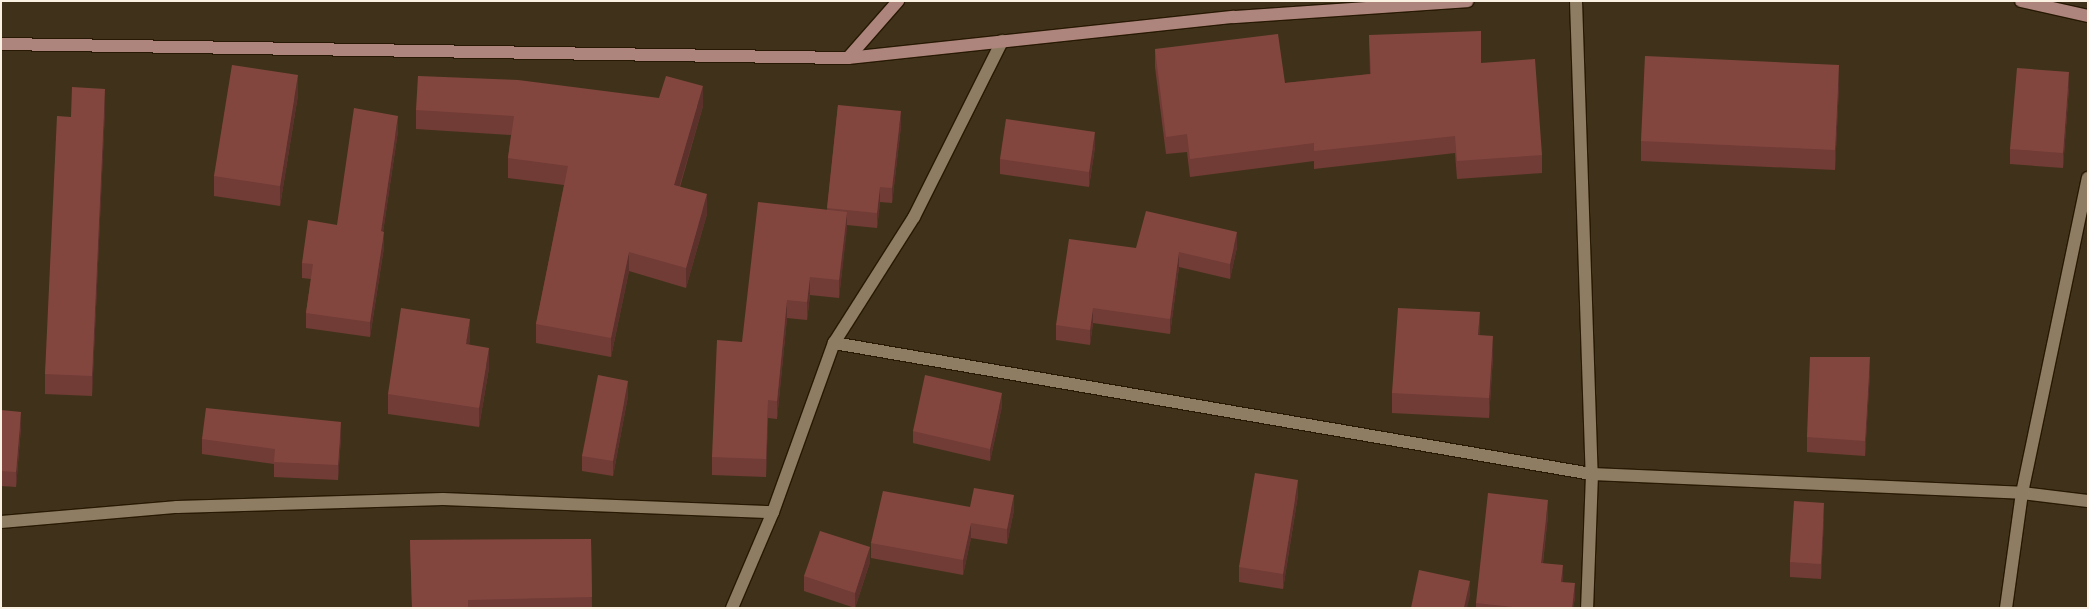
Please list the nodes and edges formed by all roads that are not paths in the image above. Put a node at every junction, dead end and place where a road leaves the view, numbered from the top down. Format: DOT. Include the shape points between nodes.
graph roads {
  1 [pos="898,1"];
  2 [pos="1467,1"];
  3 [pos="1576,1"];
  4 [pos="2021,1"];
  5 [pos="2088,16"];
  6 [pos="1002,41"];
  7 [pos="1,44"];
  8 [pos="848,58"];
  9 [pos="2088,178"];
  10 [pos="834,343"];
  11 [pos="1592,474"];
  12 [pos="2022,493"];
  13 [pos="2088,500"];
  14 [pos="773,512"];
  15 [pos="1,522"];
  16 [pos="732,608"];
  17 [pos="1587,608"];
  18 [pos="2006,608"];
  1 -- 8 [label="main road"];
  2 -- 6 [label="main road" via="1234,17"];
  3 -- 11 [label="street"];
  4 -- 5 [label="main road"];
  6 -- 8 [label="main road"];
  6 -- 10 [label="street" via="914,217"];
  7 -- 8 [label="main road"];
  9 -- 12 [label="street"];
  10 -- 11 [label="street"];
  10 -- 14 [label="street"];
  11 -- 12 [label="street"];
  11 -- 17 [label="street"];
  12 -- 13 [label="street"];
  12 -- 18 [label="street"];
  14 -- 15 [label="street" via="444,499 177,507"];
  14 -- 16 [label="street"];
}
